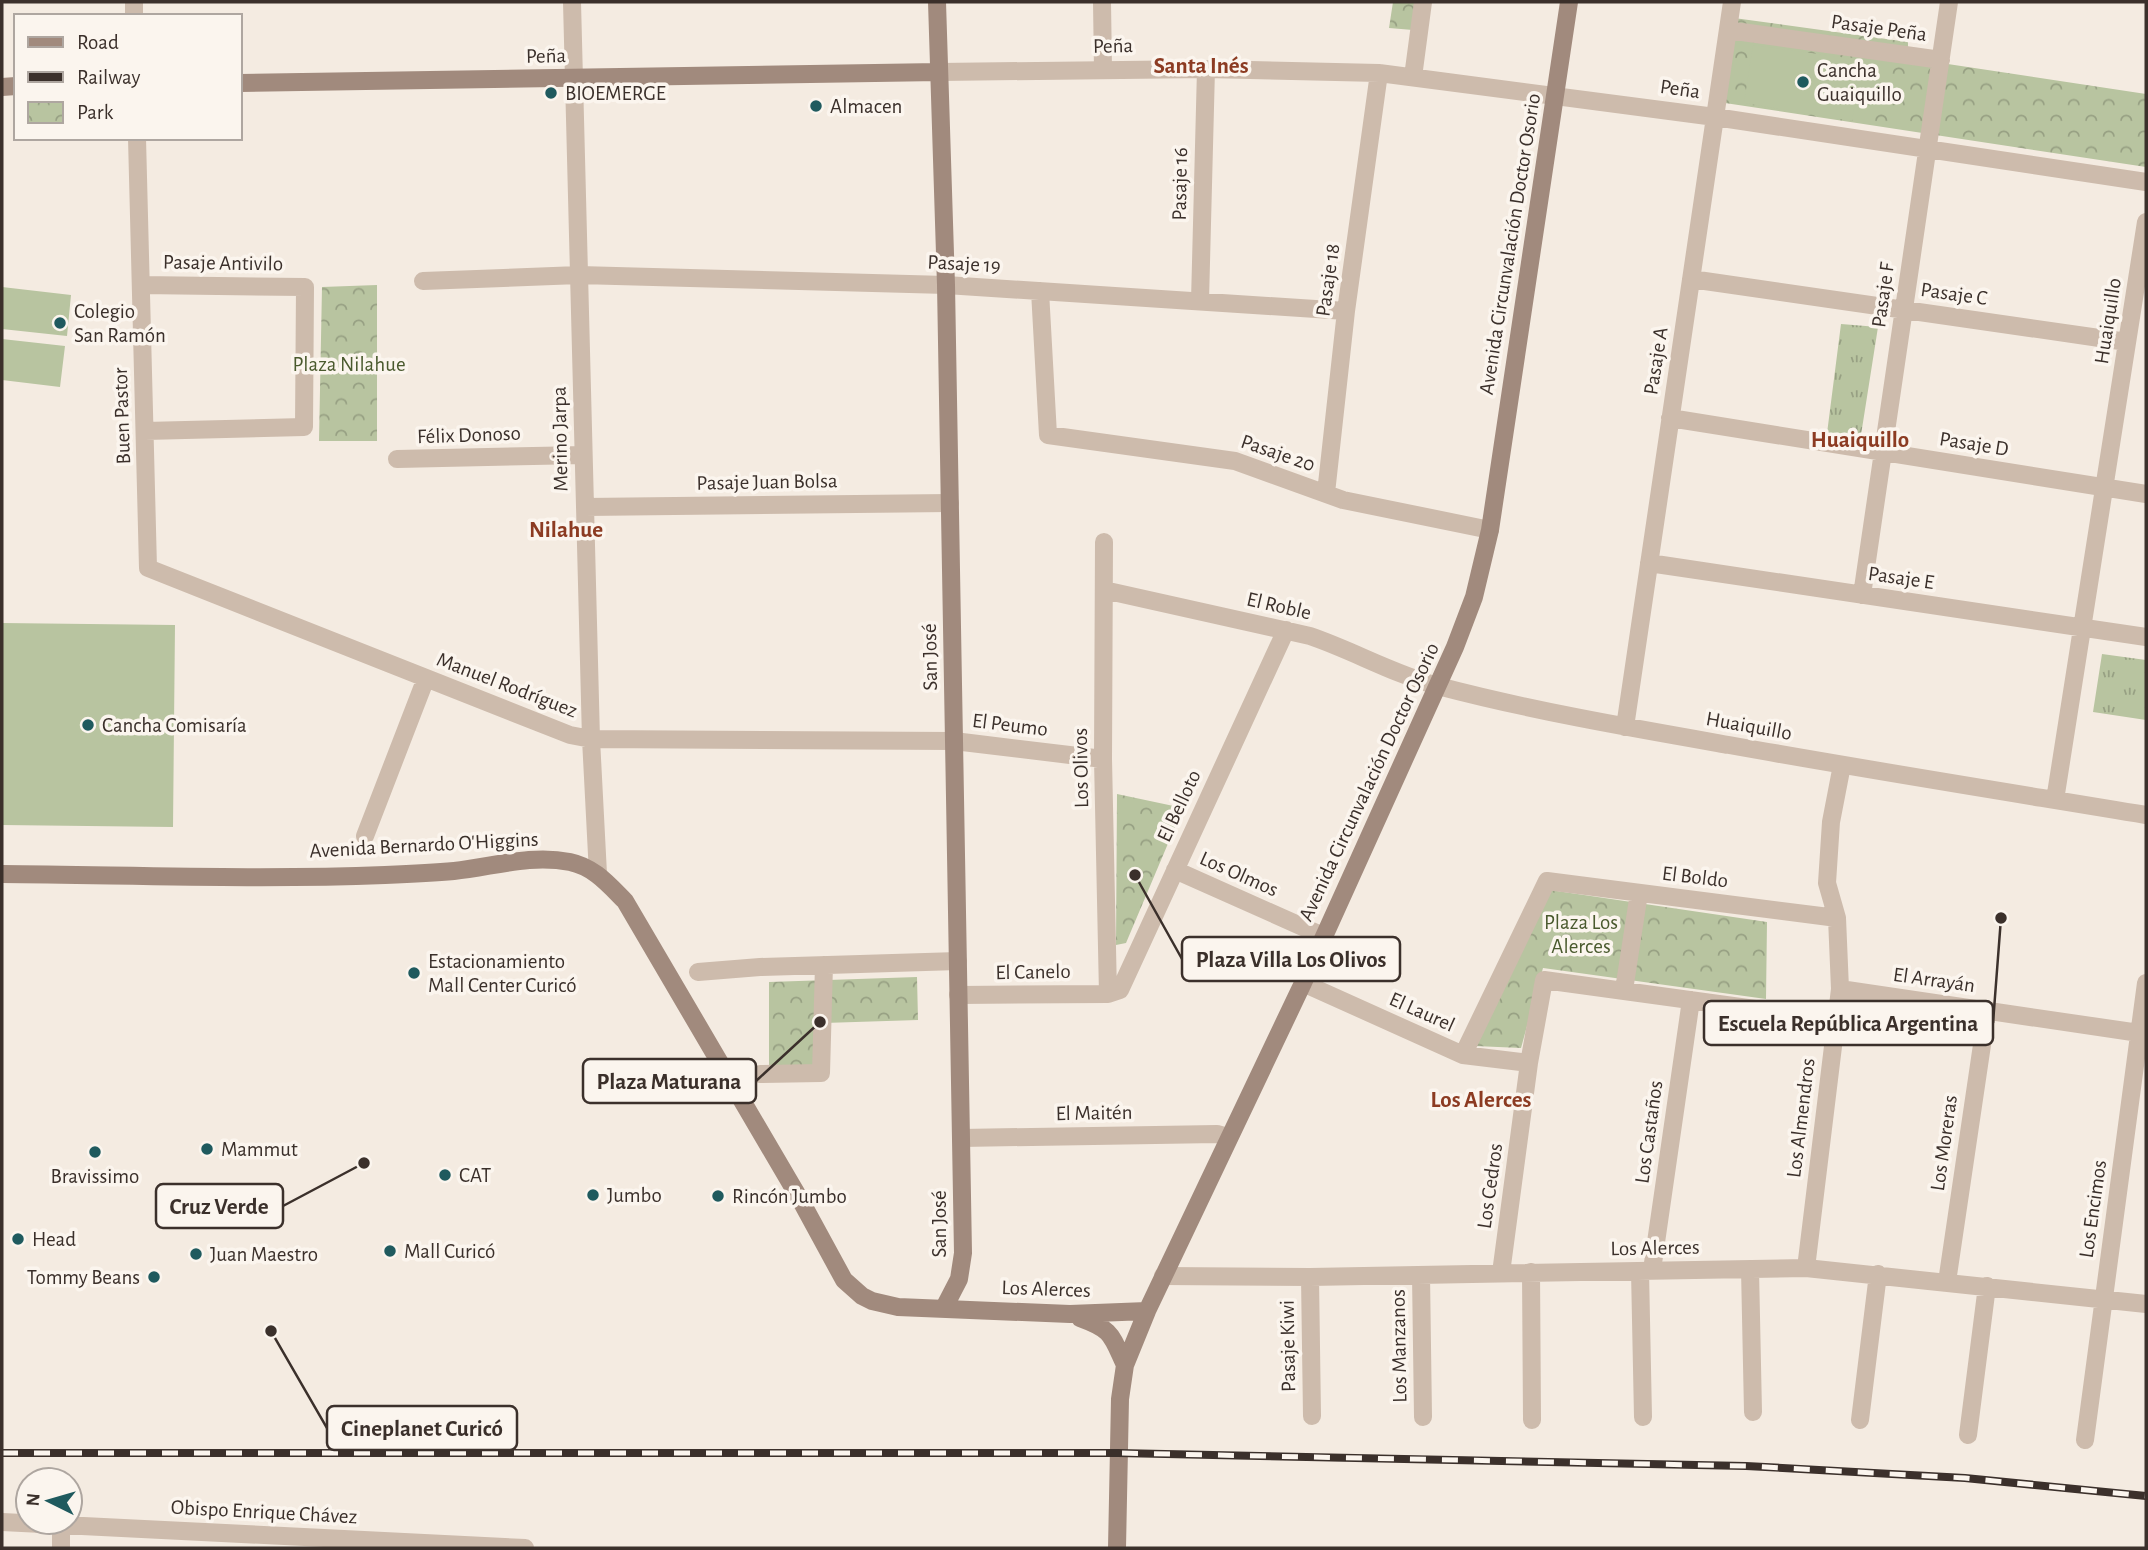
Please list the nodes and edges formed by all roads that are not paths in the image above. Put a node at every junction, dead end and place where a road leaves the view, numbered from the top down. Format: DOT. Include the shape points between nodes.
graph roads {
  1 [pos="572,2"];
  2 [pos="937,2"];
  3 [pos="1102,2"];
  4 [pos="1423,2"];
  5 [pos="1569,2"];
  6 [pos="1732,2"];
  7 [pos="1950,2"];
  8 [pos="1728,30"];
  9 [pos="1941,60"];
  10 [pos="1103,69"];
  11 [pos="1206,69"];
  12 [pos="939,72"];
  13 [pos="1379,73"];
  14 [pos="1413,77"];
  15 [pos="574,78"];
  16 [pos="242,83"];
  17 [pos="1556,95"];
  18 [pos="1716,117"];
  19 [pos="137,140"];
  20 [pos="1928,149"];
  21 [pos="2146,182"];
  22 [pos="2146,222"];
  23 [pos="579,275"];
  24 [pos="1691,279"];
  25 [pos="423,281"];
  26 [pos="141,285"];
  27 [pos="946,285"];
  28 [pos="1040,291"];
  29 [pos="1200,302"];
  30 [pos="1903,310"];
  31 [pos="1346,311"];
  32 [pos="2127,342"];
  33 [pos="1670,418"];
  34 [pos="145,430"];
  35 [pos="1884,452"];
  36 [pos="583,454"];
  37 [pos="397,460"];
  38 [pos="2104,487"];
  39 [pos="1326,493"];
  40 [pos="2146,494"];
  41 [pos="950,503"];
  42 [pos="585,507"];
  43 [pos="1490,530"];
  44 [pos="1104,542"];
  45 [pos="1649,563"];
  46 [pos="148,568"];
  47 [pos="1104,590"];
  48 [pos="1862,595"];
  49 [pos="2082,628"];
  50 [pos="1286,630"];
  51 [pos="2146,638"];
  52 [pos="426,678"];
  53 [pos="1437,686"];
  54 [pos="1625,727"];
  55 [pos="591,739"];
  56 [pos="954,741"];
  57 [pos="1103,759"];
  58 [pos="1842,765"];
  59 [pos="2055,800"];
  60 [pos="2146,815"];
  61 [pos="365,836"];
  62 [pos="1175,870"];
  63 [pos="2,874"];
  64 [pos="598,874"];
  65 [pos="1639,892"];
  66 [pos="1837,918"];
  67 [pos="1323,936"];
  68 [pos="958,961"];
  69 [pos="824,965"];
  70 [pos="698,972"];
  71 [pos="1303,983"];
  72 [pos="2146,984"];
  73 [pos="1840,989"];
  74 [pos="1624,990"];
  75 [pos="1108,994"];
  76 [pos="958,995"];
  77 [pos="1691,1000"];
  78 [pos="1987,1011"];
  79 [pos="1835,1020"];
  80 [pos="2143,1034"];
  81 [pos="1463,1055"];
  82 [pos="1529,1063"];
  83 [pos="760,1074"];
  84 [pos="1228,1137"];
  85 [pos="961,1138"];
  86 [pos="1806,1268"];
  87 [pos="1750,1269"];
  88 [pos="1646,1271"];
  89 [pos="1531,1272"];
  90 [pos="1501,1273"];
  91 [pos="1878,1274"];
  92 [pos="1421,1275"];
  93 [pos="1163,1276"];
  94 [pos="1310,1277"];
  95 [pos="1947,1282"];
  96 [pos="1987,1286"];
  97 [pos="2104,1299"];
  98 [pos="2146,1304"];
  99 [pos="944,1308"];
  100 [pos="1147,1311"];
  101 [pos="1070,1314"];
  102 [pos="1125,1365"];
  103 [pos="1753,1412"];
  104 [pos="1312,1416"];
  105 [pos="1423,1417"];
  106 [pos="1643,1417"];
  107 [pos="1532,1420"];
  108 [pos="1860,1420"];
  109 [pos="1968,1435"];
  110 [pos="2085,1440"];
  111 [pos="84,1525"];
  112 [pos="524,1548"];
  113 [pos="1118,1548"];
  1 -- 15 [label="street, Merino Jarpa"];
  2 -- 12 [label="main road, San José"];
  3 -- 10 [label="street"];
  4 -- 14 [label="street"];
  5 -- 17 [label="main road, Avenida Circunvalación Doctor Osorio"];
  6 -- 8 [label="street, Pasaje A"];
  7 -- 9 [label="street, Pasaje F"];
  8 -- 9 [label="street, Pasaje Peña"];
  8 -- 18 [label="street, Pasaje A"];
  9 -- 20 [label="street, Pasaje F"];
  10 -- 11 [label="street, Peña"];
  10 -- 12 [label="street, Peña"];
  11 -- 13 [label="street, Peña"];
  11 -- 29 [label="street, Pasaje 16"];
  12 -- 15 [label="main road, Peña"];
  12 -- 27 [label="main road, San José"];
  13 -- 14 [label="street, Peña"];
  13 -- 31 [label="street, Pasaje 18"];
  14 -- 17 [label="street, Peña"];
  15 -- 16 [label="main road, Peña"];
  15 -- 23 [label="street, Merino Jarpa"];
  17 -- 18 [label="street, Peña"];
  17 -- 43 [label="main road, Avenida Circunvalación Doctor Osorio"];
  18 -- 20 [label="street, Peña"];
  18 -- 24 [label="street, Pasaje A"];
  19 -- 26 [label="street, Buen Pastor"];
  20 -- 21 [label="street, Peña"];
  20 -- 30 [label="street, Pasaje F"];
  22 -- 32 [label="street, Huaiquillo"];
  23 -- 25 [label="street, Pasaje 19"];
  23 -- 27 [label="street, Pasaje 19"];
  23 -- 36 [label="street, Merino Jarpa"];
  24 -- 30 [label="street, Pasaje C"];
  24 -- 33 [label="street, Pasaje A"];
  26 -- 34 [label="street, Buen Pastor"];
  26 -- 34 [label="street, Pasaje Antivilo" via="305,287 304,427"];
  27 -- 28 [label="street, Pasaje 19"];
  27 -- 41 [label="main road, San José"];
  28 -- 29 [label="street, Pasaje 19"];
  28 -- 39 [label="street, Pasaje 20" via="1048,435 1215,456"];
  29 -- 31 [label="street, Pasaje 19"];
  30 -- 32 [label="street, Pasaje C"];
  30 -- 35 [label="street, Pasaje F"];
  31 -- 39 [label="street, Pasaje 18"];
  32 -- 38 [label="street, Huaiquillo"];
  33 -- 35 [label="street, Pasaje D"];
  33 -- 45 [label="street, Pasaje A"];
  34 -- 46 [label="street, Buen Pastor"];
  35 -- 38 [label="street, Pasaje D"];
  35 -- 48 [label="street, Pasaje F"];
  36 -- 37 [label="street, Félix Donoso"];
  36 -- 42 [label="street, Merino Jarpa"];
  38 -- 40 [label="street, Pasaje D"];
  38 -- 49 [label="street, Huaiquillo"];
  39 -- 43 [label="street, Pasaje 20"];
  41 -- 42 [label="street, Pasaje Juan Bolsa"];
  41 -- 56 [label="main road, San José"];
  42 -- 55 [label="street, Merino Jarpa"];
  43 -- 53 [label="main road, Avenida Circunvalación Doctor Osorio" via="1475,597"];
  44 -- 47 [label="street, Los Olivos"];
  45 -- 48 [label="street, Pasaje E"];
  45 -- 54 [label="street, Pasaje A"];
  46 -- 52 [label="street, Manuel Rodríguez"];
  47 -- 50 [label="street, El Roble"];
  47 -- 57 [label="street, Los Olivos"];
  48 -- 49 [label="street, Pasaje E"];
  49 -- 51 [label="street, Pasaje E"];
  49 -- 59 [label="street, Huaiquillo"];
  50 -- 53 [label="street, El Roble" via="1334,644"];
  50 -- 62 [label="street, El Belloto"];
  52 -- 55 [label="street, Manuel Rodríguez" via="570,735"];
  52 -- 61 [label="street"];
  53 -- 54 [label="street, Huaiquillo"];
  53 -- 67 [label="main road, Avenida Circunvalación Doctor Osorio"];
  54 -- 58 [label="street, Huaiquillo"];
  55 -- 56 [label="street, Manuel Rodríguez"];
  55 -- 64 [label="street, Merino Jarpa"];
  56 -- 57 [label="street, El Peumo"];
  56 -- 68 [label="main road, San José"];
  57 -- 75 [label="street, Los Olivos"];
  58 -- 59 [label="street, Huaiquillo"];
  58 -- 66 [label="street, Los Almendros" via="1831,822 1827,883"];
  59 -- 60 [label="street, Huaiquillo"];
  62 -- 67 [label="street, Los Olmos"];
  62 -- 75 [label="street, El Belloto" via="1120,990"];
  63 -- 64 [label="main road, Avenida Bernardo O'Higgins" via="387,875 455,871 529,859 569,862"];
  64 -- 99 [label="main road, Avenida Bernardo O'Higgins" via="625,901 844,1280 881,1305"];
  65 -- 66 [label="street, El Boldo"];
  65 -- 74 [label="street"];
  65 -- 81 [label="street, El Boldo" via="1548,881"];
  66 -- 73 [label="street, Los Almendros"];
  67 -- 71 [label="main road, Avenida Circunvalación Doctor Osorio"];
  68 -- 69 [label="street"];
  68 -- 76 [label="main road, San José"];
  69 -- 70 [label="street"];
  69 -- 83 [label="street" via="821,1073"];
  71 -- 81 [label="street, El Laurel"];
  71 -- 84 [label="main road, Avenida Circunvalación Doctor Osorio"];
  72 -- 80 [label="street, Los Encimos"];
  73 -- 78 [label="street, El Arrayán"];
  73 -- 79 [label="street, Los Almendros"];
  74 -- 77 [label="street"];
  74 -- 82 [label="street, Los Cedros" via="1544,980"];
  75 -- 76 [label="street, El Canelo"];
  76 -- 85 [label="main road, San José"];
  77 -- 79 [label="street"];
  77 -- 88 [label="street, Los Castaños"];
  78 -- 80 [label="street, El Arrayán"];
  78 -- 95 [label="street, Los Moreras"];
  79 -- 86 [label="street, Los Almendros"];
  80 -- 97 [label="street, Los Encimos"];
  81 -- 82 [label="street, El Laurel"];
  82 -- 90 [label="street, Los Cedros"];
  84 -- 85 [label="street, El Maitén"];
  84 -- 93 [label="main road, Avenida Circunvalación Doctor Osorio"];
  85 -- 99 [label="main road, San José" via="963,1253 959,1279"];
  86 -- 87 [label="street, Los Alerces"];
  86 -- 91 [label="street, Los Alerces"];
  87 -- 88 [label="street, Los Alerces"];
  87 -- 103 [label="street"];
  88 -- 89 [label="street, Los Alerces"];
  88 -- 106 [label="street, Los Castaños"];
  89 -- 90 [label="street, Los Alerces"];
  89 -- 107 [label="street"];
  90 -- 92 [label="street, Los Alerces"];
  91 -- 95 [label="street, Los Alerces"];
  91 -- 108 [label="street"];
  92 -- 94 [label="street, Los Alerces"];
  92 -- 105 [label="street, Los Manzanos"];
  93 -- 94 [label="street, Los Alerces"];
  93 -- 100 [label="main road, Avenida Circunvalación Doctor Osorio"];
  94 -- 104 [label="street, Pasaje Kiwi"];
  95 -- 96 [label="street, Los Alerces"];
  96 -- 97 [label="street, Los Alerces"];
  96 -- 109 [label="street"];
  97 -- 98 [label="street, Los Alerces"];
  97 -- 110 [label="street, Los Encimos"];
  99 -- 101 [label="main road, Los Alerces"];
  100 -- 101 [label="main road, Los Alerces"];
  100 -- 102 [label="main road, Avenida Circunvalación Doctor Osorio"];
  101 -- 102 [label="main road" via="1110,1333"];
  102 -- 113 [label="main road, Avenida Circunvalación Doctor Osorio" via="1120,1399"];
  111 -- 112 [label="street, Obispo Enrique Chávez"];
}
